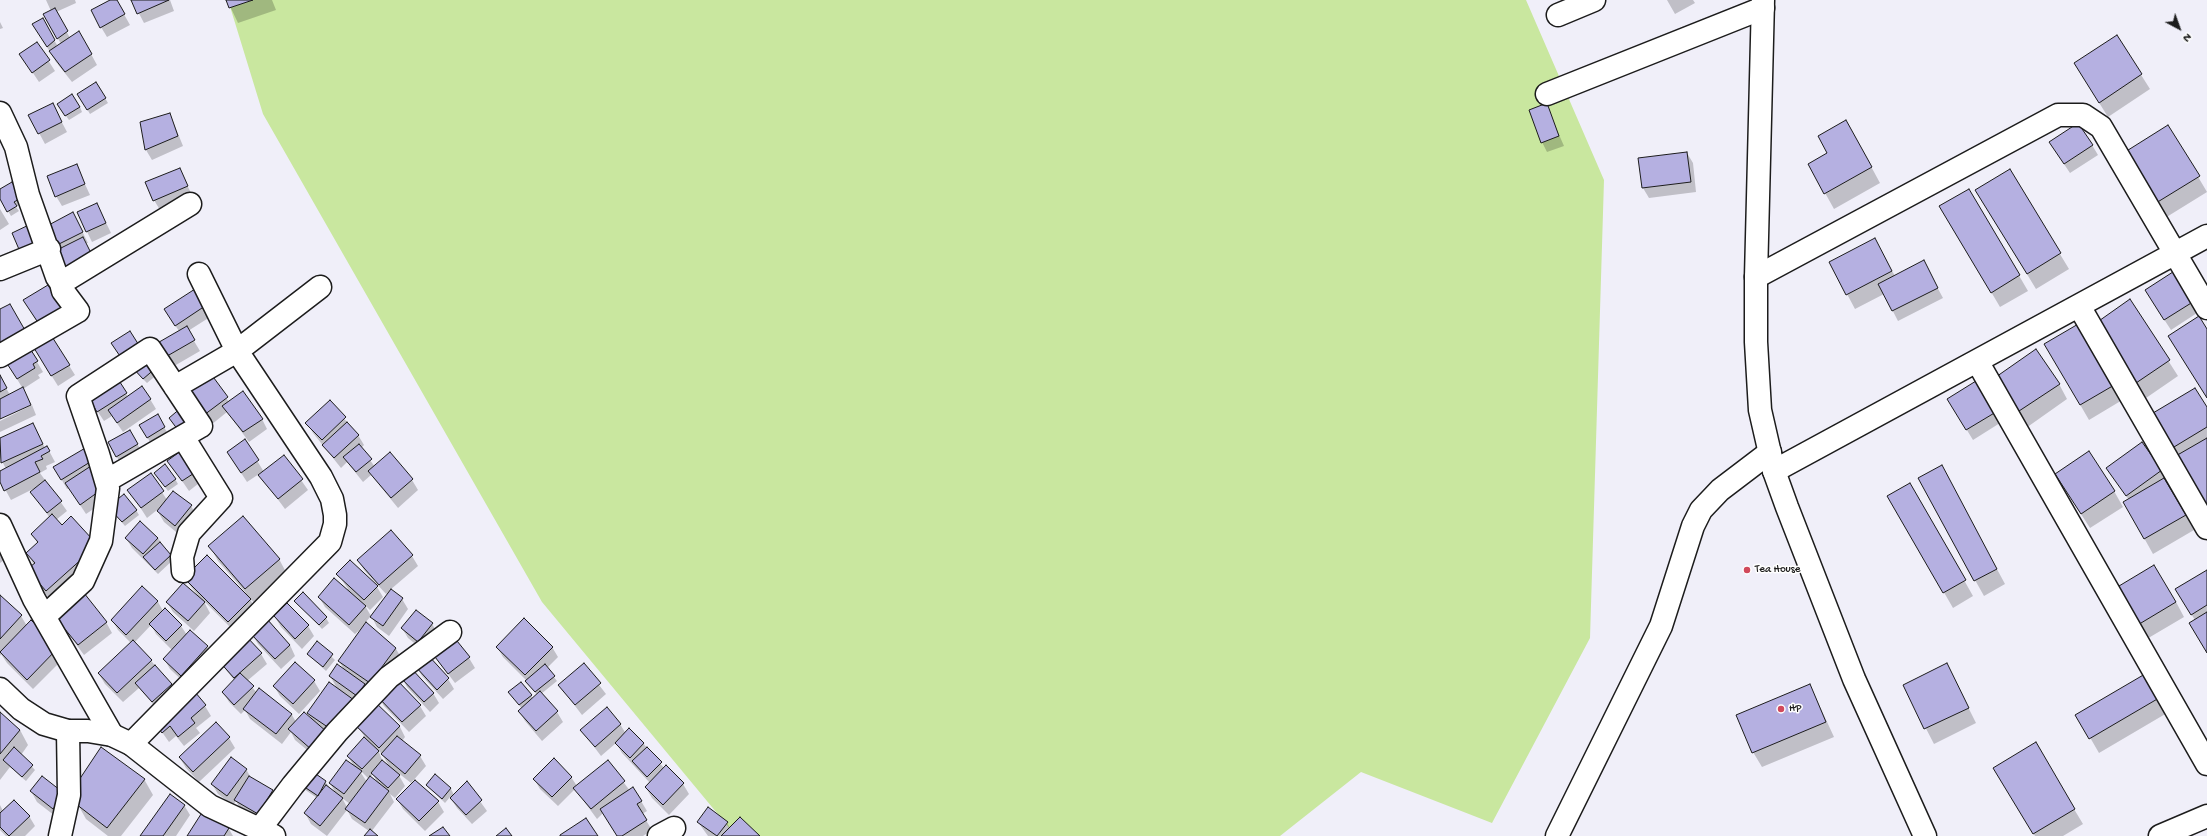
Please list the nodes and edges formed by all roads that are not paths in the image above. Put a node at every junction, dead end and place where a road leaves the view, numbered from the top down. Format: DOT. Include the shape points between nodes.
graph roads {
  1 [pos="1594,0"];
  2 [pos="1763,4"];
  3 [pos="1558,15"];
  4 [pos="1547,94"];
  5 [pos="2,125"];
  6 [pos="190,204"];
  7 [pos="2207,236"];
  8 [pos="49,249"];
  9 [pos="2176,253"];
  10 [pos="0,269"];
  11 [pos="199,274"];
  12 [pos="1756,277"];
  13 [pos="62,283"];
  14 [pos="320,287"];
  15 [pos="2079,306"];
  16 [pos="2207,308"];
  17 [pos="237,351"];
  18 [pos="0,356"];
  19 [pos="1977,361"];
  20 [pos="175,387"];
  21 [pos="183,437"];
  22 [pos="1772,462"];
  23 [pos="106,481"];
  24 [pos="0,525"];
  25 [pos="2207,528"];
  26 [pos="184,571"];
  27 [pos="45,616"];
  28 [pos="450,632"];
  29 [pos="0,689"];
  30 [pos="68,732"];
  31 [pos="122,740"];
  32 [pos="2207,764"];
  33 [pos="2207,816"];
  34 [pos="266,833"];
  35 [pos="60,836"];
  36 [pos="1557,836"];
  37 [pos="1925,836"];
  38 [pos="2160,836"];
  1 -- 3 [label="street"];
  2 -- 4 [label="street"];
  2 -- 12 [label="street"];
  5 -- 8 [label="street" via="16,147 28,195"];
  6 -- 13 [label="street"];
  7 -- 9 [label="street"];
  8 -- 10 [label="street"];
  8 -- 13 [label="street" via="57,277"];
  9 -- 12 [label="street" via="2101,127 2083,115 2058,115"];
  9 -- 15 [label="street"];
  9 -- 16 [label="street"];
  11 -- 17 [label="street"];
  12 -- 22 [label="street" via="1760,410"];
  13 -- 18 [label="street" via="63,291 78,311"];
  14 -- 17 [label="street"];
  15 -- 19 [label="street"];
  15 -- 25 [label="street"];
  17 -- 20 [label="street"];
  17 -- 31 [label="street" via="321,477 332,499 335,515 333,533 330,542"];
  19 -- 22 [label="street"];
  19 -- 32 [label="street"];
  20 -- 21 [label="street" via="200,426"];
  20 -- 23 [label="street" via="150,349 78,396"];
  21 -- 23 [label="street"];
  21 -- 26 [label="street" via="221,498 189,533 182,557"];
  22 -- 36 [label="street" via="1720,490 1701,510 1693,526 1661,626"];
  22 -- 37 [label="street" via="1854,679"];
  23 -- 27 [label="street" via="108,488 100,541 83,581"];
  24 -- 27 [label="street" via="34,599"];
  27 -- 31 [label="street"];
  28 -- 34 [label="street" via="389,677 337,732 293,785"];
  29 -- 30 [label="street" via="21,709 44,724"];
  30 -- 31 [label="street" via="88,731"];
  30 -- 35 [label="street" via="69,795"];
  31 -- 34 [label="street" via="210,806"];
  33 -- 38 [label="street"];
}
